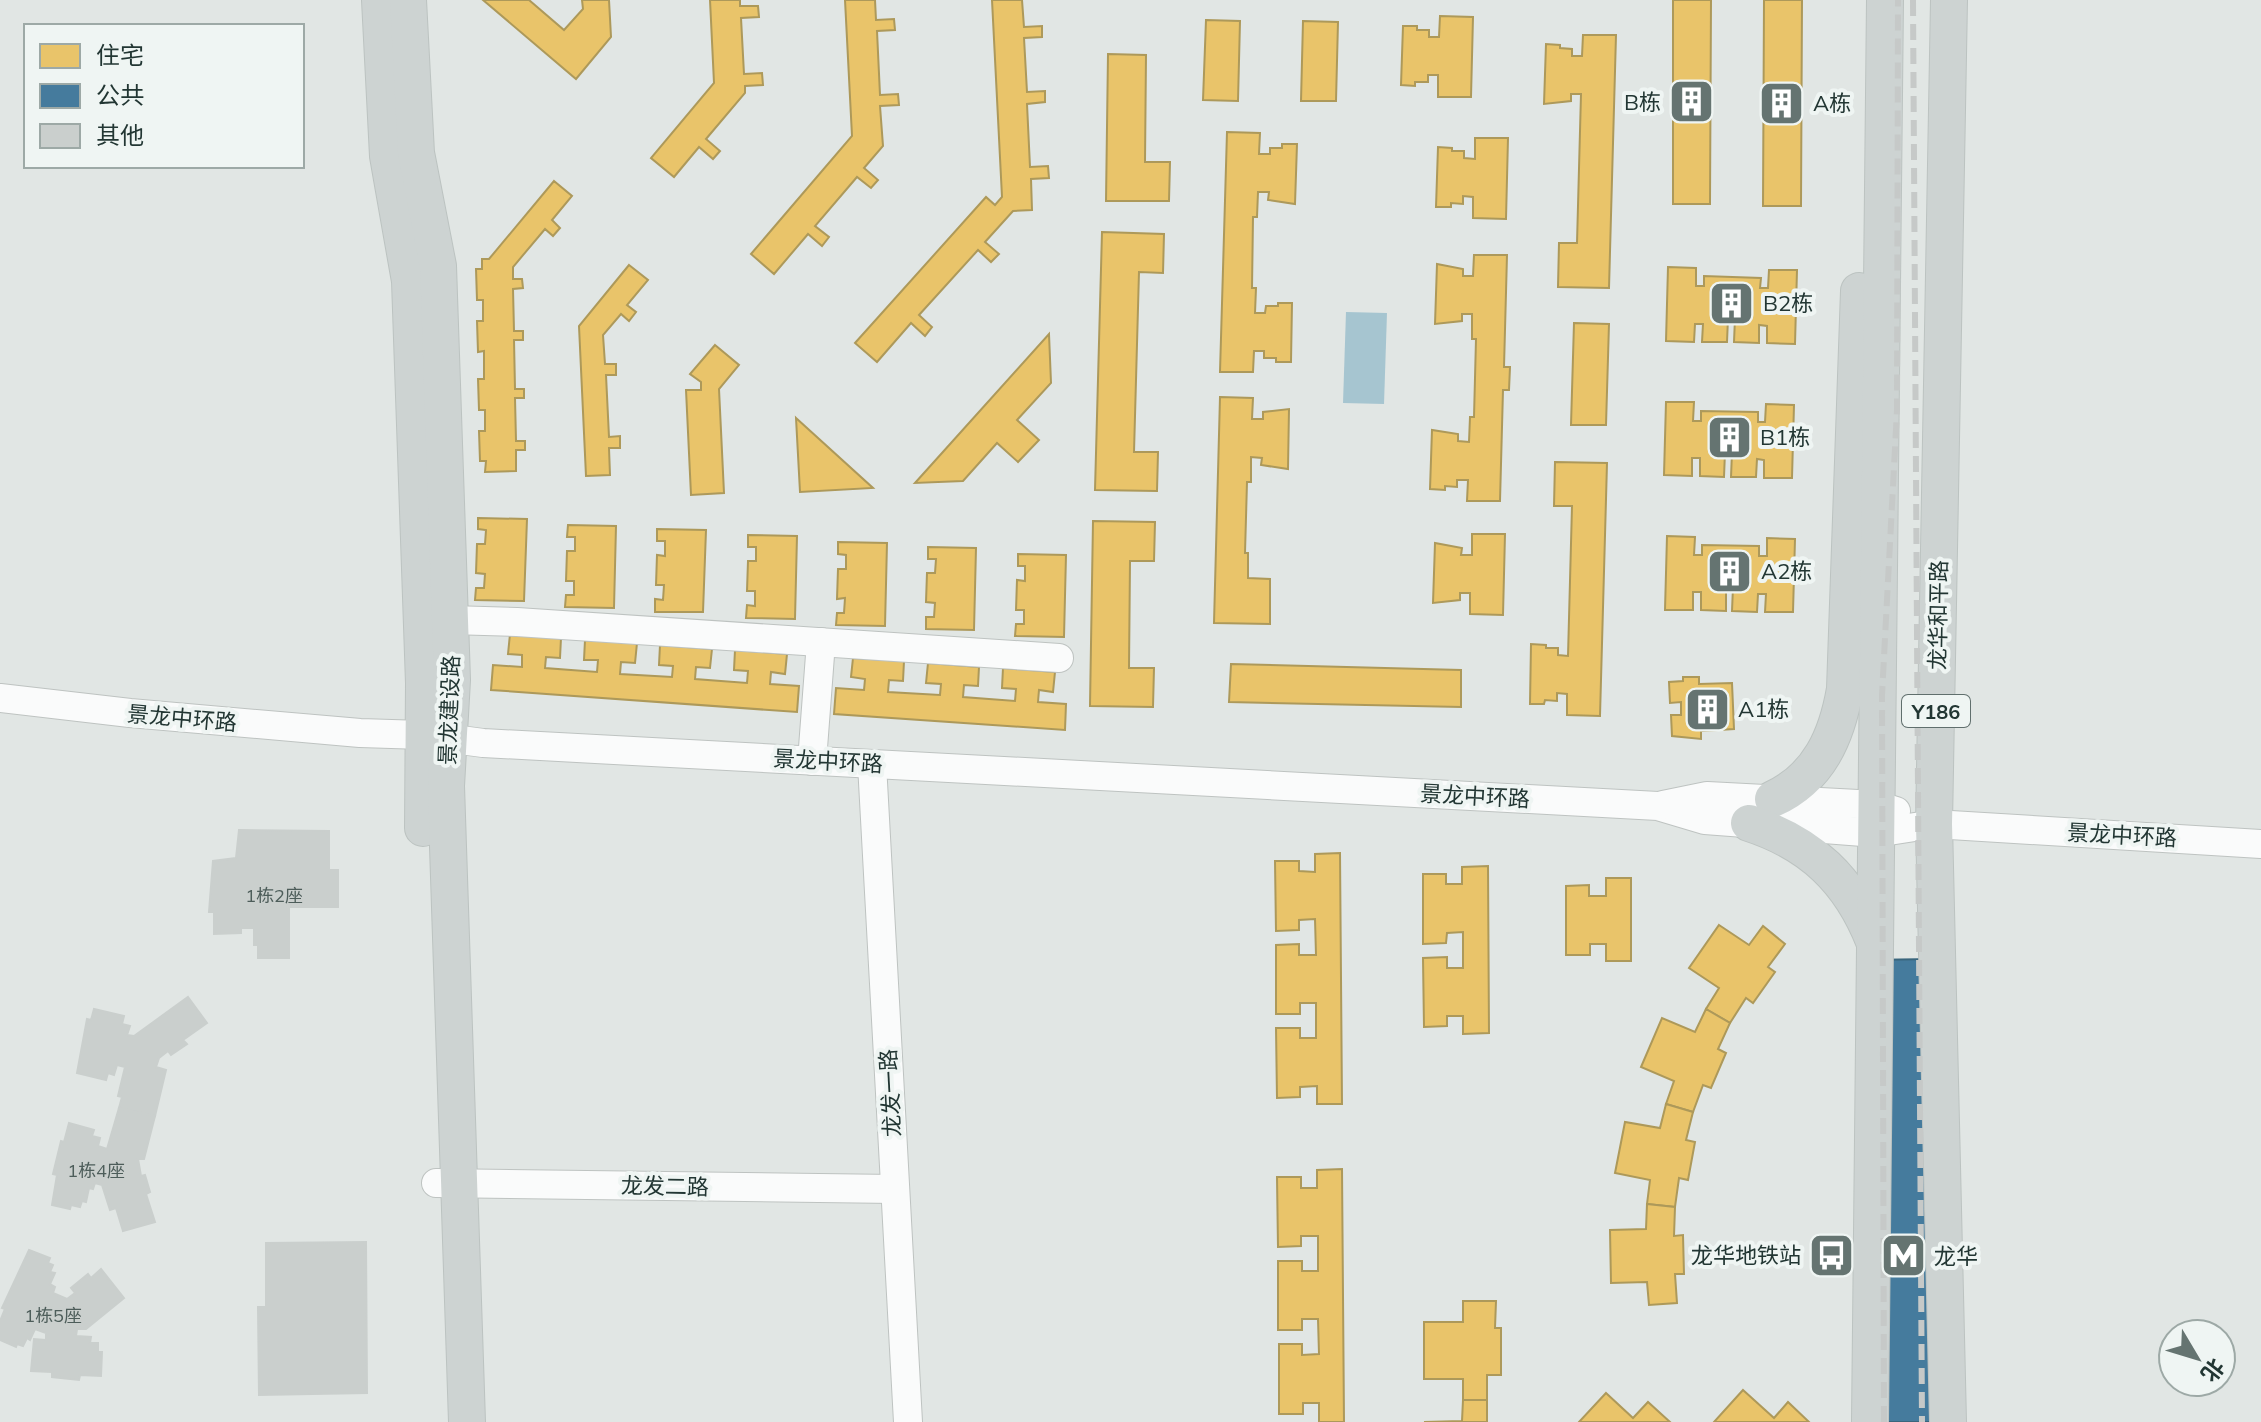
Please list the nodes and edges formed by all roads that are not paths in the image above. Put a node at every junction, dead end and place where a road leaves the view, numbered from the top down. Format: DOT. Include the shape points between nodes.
graph roads {
  1 [pos="380,0"];
  2 [pos="408,0"];
  3 [pos="1885,0"];
  4 [pos="1949,0"];
  5 [pos="1884,124"];
  6 [pos="450,620"];
  7 [pos="821,642"];
  8 [pos="1059,658"];
  9 [pos="0,698"];
  10 [pos="436,736"];
  11 [pos="812,761"];
  12 [pos="872,764"];
  13 [pos="1761,811"];
  14 [pos="1876,819"];
  15 [pos="1934,824"];
  16 [pos="2261,844"];
  17 [pos="1875,944"];
  18 [pos="448,1183"];
  19 [pos="895,1189"];
  20 [pos="445,1422"];
  21 [pos="467,1422"];
  22 [pos="908,1422"];
  23 [pos="1870,1422"];
  24 [pos="1948,1422"];
  1 -- 10 [label="main road, 景龙建设路" via="388,156 410,281 423,667"];
  2 -- 6 [label="main road, 景龙建设路" via="416,153 438,266"];
  3 -- 5 [label="main road, Y186"];
  4 -- 15 [label="main road, 龙华和平路 / Y186"];
  5 -- 13 [label="main road" via="1860,268 1842,705 1820,761"];
  5 -- 14 [label="main road, Y186"];
  6 -- 7 [label="street"];
  6 -- 10 [label="main road, 景龙建设路" via="452,680"];
  7 -- 8 [label="street"];
  7 -- 11 [label="street"];
  9 -- 10 [label="street, 景龙中环路" via="145,715"];
  10 -- 11 [label="street, 景龙中环路"];
  10 -- 18 [label="main road, 景龙建设路" via="421,788"];
  11 -- 12 [label="street, 景龙中环路"];
  12 -- 13 [label="street, 景龙中环路" via="1658,806 1707,796"];
  12 -- 19 [label="street, 龙发一路"];
  13 -- 14 [label="street, 景龙中环路"];
  13 -- 17 [label="main road" via="1819,860 1849,895"];
  14 -- 15 [label="street, 景龙中环路"];
  14 -- 17 [label="main road, Y186"];
  15 -- 16 [label="street, 景龙中环路"];
  15 -- 24 [label="main road, 龙华和平路 / Y186"];
  17 -- 23 [label="main road, Y186"];
  18 -- 19 [label="street, 龙发二路"];
  18 -- 20 [label="main road, 景龙建设路"];
  18 -- 21 [label="main road, 景龙建设路"];
  19 -- 22 [label="street, 龙发一路"];
}
